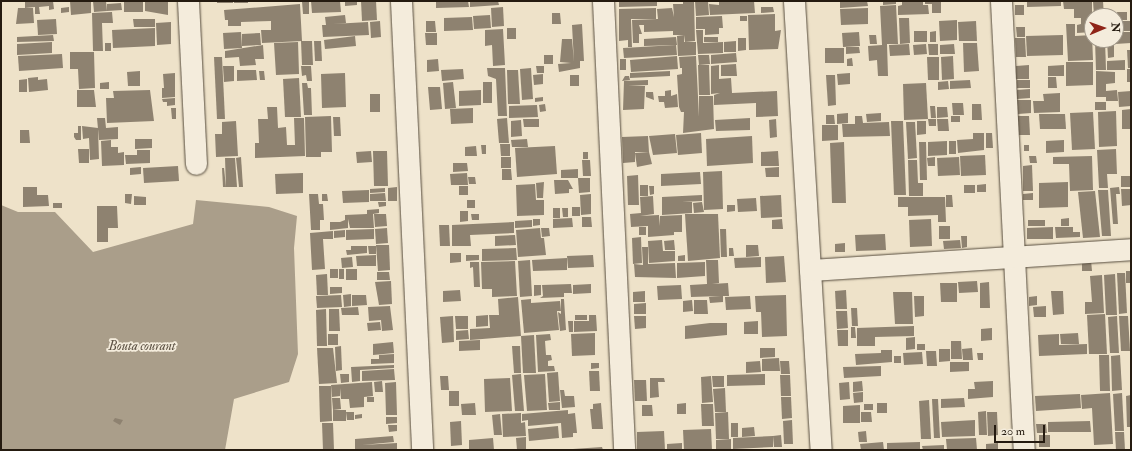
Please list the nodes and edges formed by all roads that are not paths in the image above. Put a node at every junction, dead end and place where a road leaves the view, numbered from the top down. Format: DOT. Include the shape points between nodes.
graph roads {
  1 [pos="188,1"];
  2 [pos="401,1"];
  3 [pos="603,1"];
  4 [pos="794,1"];
  5 [pos="1001,1"];
  6 [pos="196,164"];
  7 [pos="1131,249"];
  8 [pos="1016,256"];
  9 [pos="810,270"];
  10 [pos="422,450"];
  11 [pos="624,450"];
  12 [pos="821,450"];
  13 [pos="1024,450"];
  1 -- 6 [label="street"];
  2 -- 10 [label="street"];
  3 -- 11 [label="street"];
  4 -- 9 [label="street"];
  5 -- 8 [label="street"];
  7 -- 8 [label="street"];
  8 -- 9 [label="street"];
  8 -- 13 [label="street"];
  9 -- 12 [label="street"];
}
